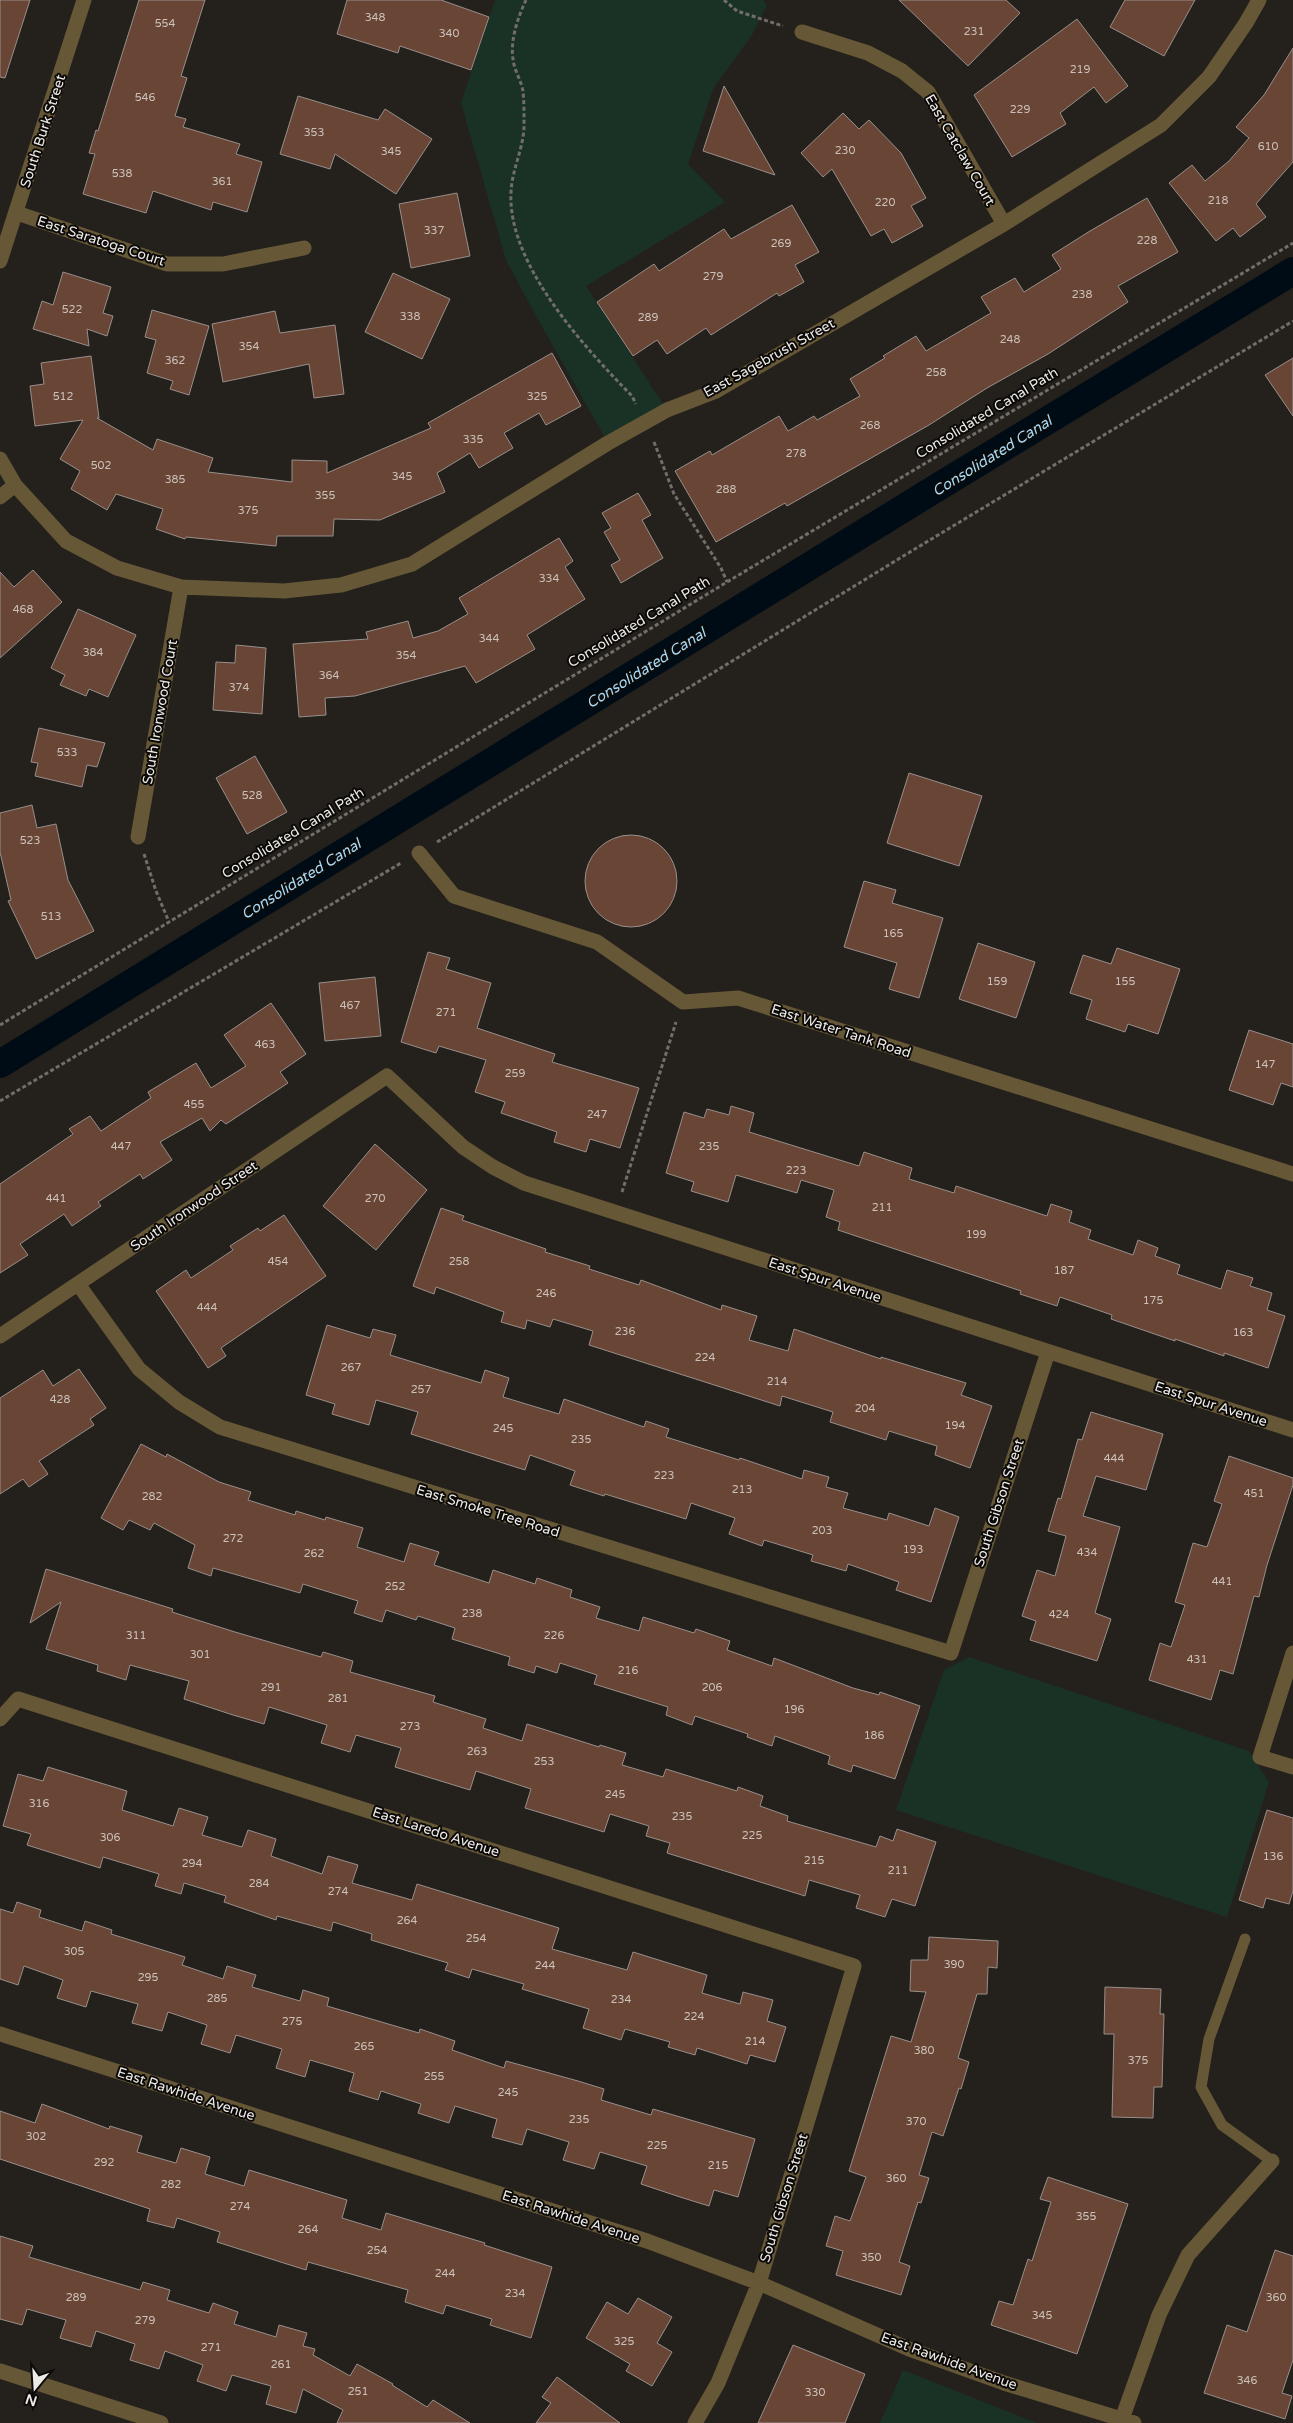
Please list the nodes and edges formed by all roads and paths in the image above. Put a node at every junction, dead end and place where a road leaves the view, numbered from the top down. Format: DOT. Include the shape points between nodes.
graph roads {
  1 [pos="84,0"];
  2 [pos="526,0"];
  3 [pos="724,0"];
  4 [pos="1259,0"];
  5 [pos="802,32"];
  6 [pos="17,213"];
  7 [pos="1004,224"];
  8 [pos="1293,243"];
  9 [pos="304,248"];
  10 [pos="0,261"];
  11 [pos="1293,321"];
  12 [pos="646,421"];
  13 [pos="0,459"];
  14 [pos="15,485"];
  15 [pos="0,498"];
  16 [pos="727,582"];
  17 [pos="182,587"];
  18 [pos="138,837"];
  19 [pos="419,853"];
  20 [pos="169,922"];
  21 [pos="683,1002"];
  22 [pos="0,1025"];
  23 [pos="387,1076"];
  24 [pos="0,1101"];
  25 [pos="1293,1174"];
  26 [pos="615,1212"];
  27 [pos="78,1284"];
  28 [pos="0,1336"];
  29 [pos="1048,1352"];
  30 [pos="1293,1430"];
  31 [pos="1293,1652"];
  32 [pos="951,1653"];
  33 [pos="0,1719"];
  34 [pos="1293,1767"];
  35 [pos="1245,1940"];
  36 [pos="854,1966"];
  37 [pos="0,2034"];
  38 [pos="1272,2161"];
  39 [pos="759,2284"];
  40 [pos="0,2372"];
  41 [pos="1128,2421"];
  42 [pos="161,2423"];
  43 [pos="695,2423"];
  1 -- 6 [label="street, South Burk Street"];
  2 -- 12 [label="path" via="514,36 512,58 523,91 525,130 510,192 515,232 529,266 548,295 591,354 632,396"];
  3 -- 5 [label="path" via="737,11"];
  4 -- 7 [label="street, East Sagebrush Street" via="1209,77 1161,125"];
  5 -- 7 [label="street, East Catclaw Court" via="868,53 902,71 928,92"];
  6 -- 9 [label="street, East Saratoga Court" via="166,264 223,264"];
  6 -- 10 [label="street, South Burk Street"];
  7 -- 12 [label="street, East Sagebrush Street" via="716,391"];
  8 -- 16 [label="path, Consolidated Canal Path"];
  11 -- 19 [label="path"];
  12 -- 16 [label="path" via="674,494"];
  12 -- 17 [label="street, East Sagebrush Street" via="412,564 341,585 284,591"];
  13 -- 14 [label="street"];
  14 -- 15 [label="street"];
  14 -- 17 [label="street" via="66,541 117,568"];
  16 -- 20 [label="path, Consolidated Canal Path"];
  17 -- 18 [label="street, South Ironwood Court"];
  18 -- 20 [label="path"];
  19 -- 21 [label="street" via="454,896 596,942"];
  19 -- 24 [label="path"];
  20 -- 22 [label="path, Consolidated Canal Path"];
  21 -- 25 [label="street, East Water Tank Road" via="738,998"];
  21 -- 26 [label="path"];
  23 -- 26 [label="street, East Spur Avenue" via="463,1147 493,1167 524,1183"];
  23 -- 27 [label="street, South Ironwood Street"];
  26 -- 29 [label="street, East Spur Avenue"];
  27 -- 28 [label="street, South Ironwood Street"];
  27 -- 32 [label="street, East Smoke Tree Road" via="139,1369 179,1402 220,1427"];
  29 -- 30 [label="street, East Spur Avenue"];
  29 -- 32 [label="street, South Gibson Street"];
  31 -- 34 [label="street" via="1260,1757"];
  33 -- 36 [label="street, East Laredo Avenue" via="18,1699"];
  35 -- 38 [label="lane" via="1209,2039 1201,2087 1222,2125"];
  36 -- 39 [label="street, South Gibson Street"];
  37 -- 39 [label="street, East Rawhide Avenue" via="647,2240"];
  38 -- 41 [label="street" via="1188,2255 1159,2315"];
  39 -- 41 [label="street, East Rawhide Avenue" via="917,2352"];
  39 -- 43 [label="street, South Gibson Street" via="718,2383"];
  40 -- 42 [label="street"];
}
